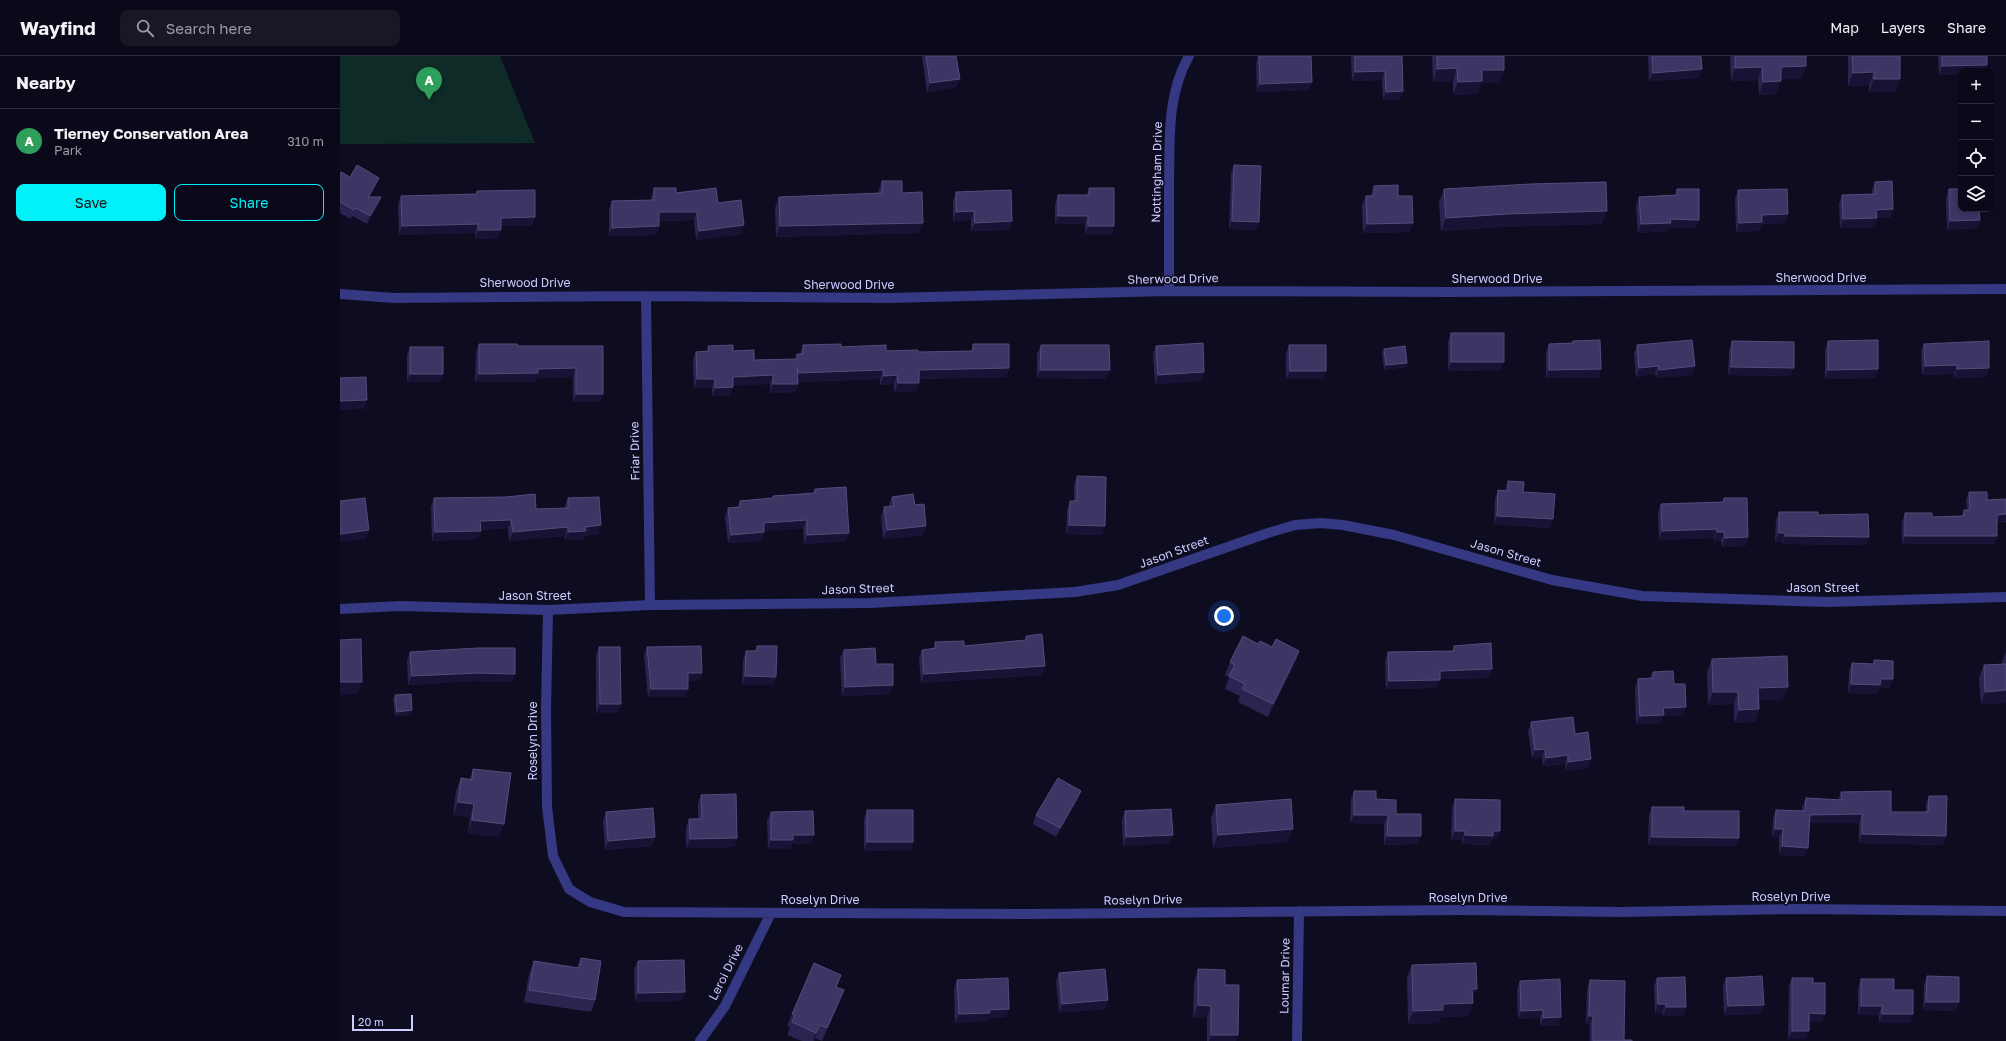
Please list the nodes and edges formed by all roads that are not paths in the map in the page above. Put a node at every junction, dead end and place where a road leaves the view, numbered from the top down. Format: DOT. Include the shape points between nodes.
graph roads {
  1 [pos="1189,56"];
  2 [pos="2006,289"];
  3 [pos="1169,291"];
  4 [pos="340,294"];
  5 [pos="646,296"];
  6 [pos="2006,597"];
  7 [pos="650,605"];
  8 [pos="340,608"];
  9 [pos="548,610"];
  10 [pos="1299,911"];
  11 [pos="2006,911"];
  12 [pos="771,913"];
  13 [pos="700,1041"];
  14 [pos="1297,1041"];
  1 -- 3 [label="street, Nottingham Drive" via="1178,79 1172,106"];
  2 -- 3 [label="street, Sherwood Drive"];
  3 -- 5 [label="street, Sherwood Drive" via="889,298"];
  4 -- 5 [label="street, Sherwood Drive" via="394,298"];
  5 -- 7 [label="street, Friar Drive"];
  6 -- 7 [label="street, Jason Street" via="1826,602 1642,596 1552,580 1394,535 1321,523 1295,525 1118,585 1075,592 870,603"];
  7 -- 9 [label="street, Jason Street"];
  8 -- 9 [label="street, Jason Street" via="400,606"];
  9 -- 12 [label="street, Roselyn Drive" via="546,807 553,856 569,889 590,902 624,912"];
  10 -- 11 [label="street, Roselyn Drive"];
  10 -- 12 [label="street, Roselyn Drive"];
  10 -- 14 [label="street, Loumar Drive"];
  12 -- 13 [label="street, Leroi Drive" via="725,1006"];
}
